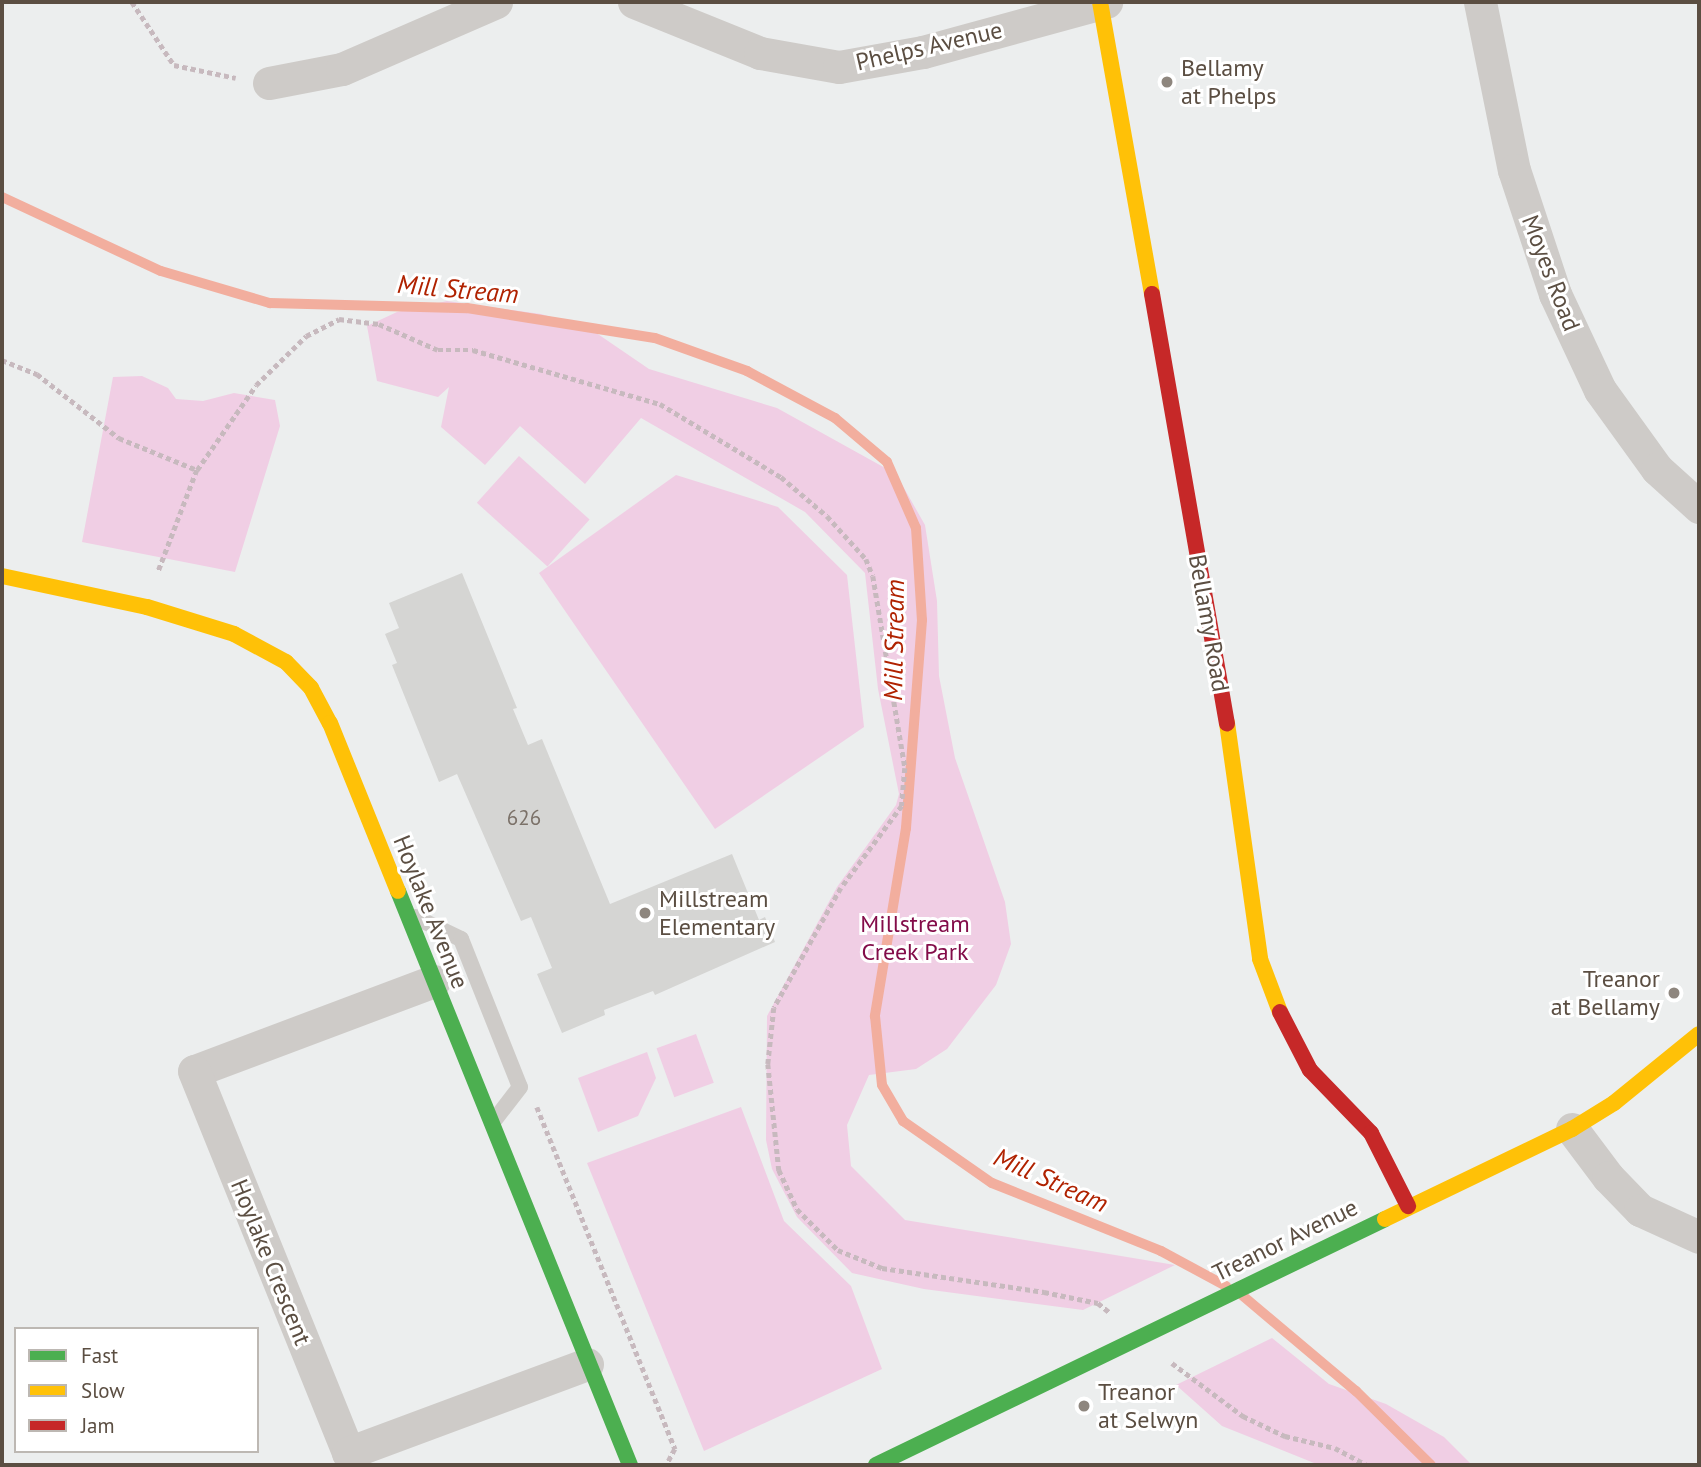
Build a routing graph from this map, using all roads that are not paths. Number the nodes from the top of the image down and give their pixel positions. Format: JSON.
{"nodes":[{"id":1,"x":496,"y":2,"type":"edge"},
{"id":2,"x":634,"y":2,"type":"edge"},
{"id":3,"x":1102,"y":2,"type":"edge"},
{"id":4,"x":1480,"y":2,"type":"edge"},
{"id":5,"x":269,"y":83,"type":"road end"},
{"id":6,"x":1699,"y":507,"type":"edge"},
{"id":7,"x":2,"y":576,"type":"edge"},
{"id":8,"x":407,"y":912,"type":"junction"},
{"id":9,"x":434,"y":981,"type":"junction"},
{"id":10,"x":1699,"y":1034,"type":"edge"},
{"id":11,"x":492,"y":1124,"type":"junction"},
{"id":12,"x":1572,"y":1129,"type":"junction"},
{"id":13,"x":1408,"y":1206,"type":"junction"},
{"id":14,"x":1699,"y":1237,"type":"edge"},
{"id":15,"x":587,"y":1364,"type":"junction"},
{"id":16,"x":886,"y":1463,"type":"edge"},
{"id":17,"x":630,"y":1465,"type":"edge"}],
"edges":[{"from":1,"to":5,"type":"street"},
{"from":2,"to":3,"type":"street","name":"Phelps Avenue"},
{"from":3,"to":13,"type":"street","name":"Bellamy Road"},
{"from":4,"to":6,"type":"street","name":"Moyes Road"},
{"from":7,"to":8,"type":"street","name":"Hoylake Avenue"},
{"from":8,"to":9,"type":"street","name":"Hoylake Avenue"},
{"from":8,"to":11,"type":"lane"},
{"from":9,"to":11,"type":"street","name":"Hoylake Avenue"},
{"from":9,"to":15,"type":"street","name":"Hoylake Crescent"},
{"from":10,"to":12,"type":"street","name":"Treanor Avenue"},
{"from":11,"to":15,"type":"street","name":"Hoylake Avenue"},
{"from":12,"to":13,"type":"street","name":"Treanor Avenue"},
{"from":12,"to":14,"type":"street"},
{"from":13,"to":16,"type":"street","name":"Treanor Avenue"},
{"from":15,"to":17,"type":"street","name":"Hoylake Avenue"}]}
